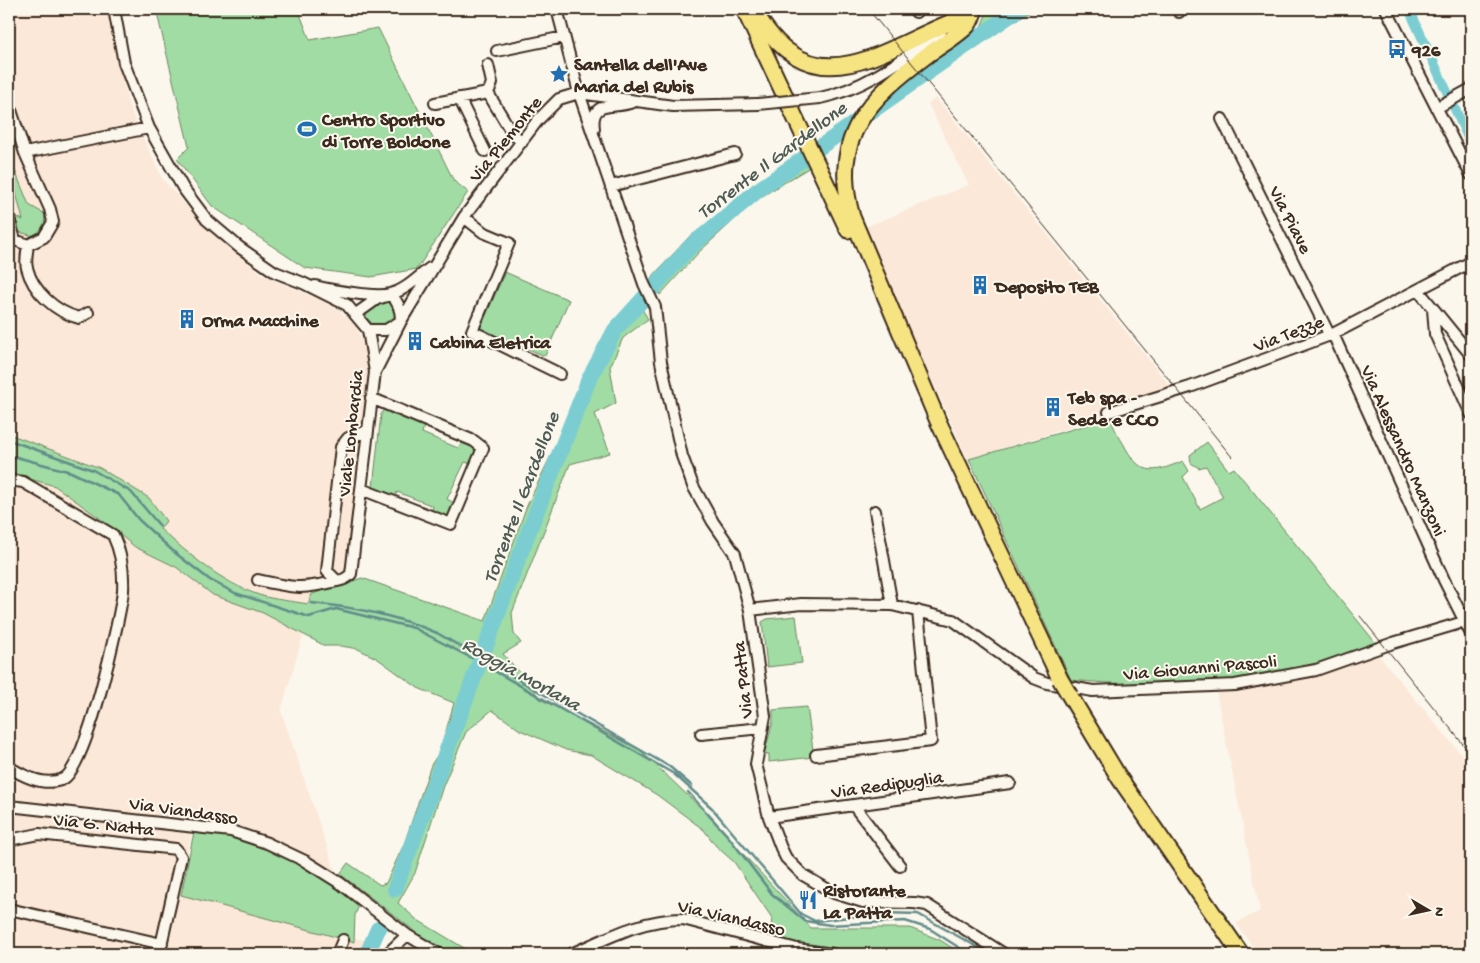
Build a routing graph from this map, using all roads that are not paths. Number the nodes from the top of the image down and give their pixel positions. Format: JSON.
{"nodes":[{"id":1,"x":114,"y":9,"type":"edge"},
{"id":2,"x":557,"y":9,"type":"edge"},
{"id":3,"x":744,"y":9,"type":"edge"},
{"id":4,"x":754,"y":9,"type":"edge"},
{"id":5,"x":974,"y":9,"type":"edge"},
{"id":6,"x":1386,"y":9,"type":"edge"},
{"id":7,"x":962,"y":18,"type":"junction"},
{"id":8,"x":564,"y":37,"type":"junction"},
{"id":9,"x":497,"y":51,"type":"dead end"},
{"id":10,"x":488,"y":65,"type":"dead end"},
{"id":11,"x":1471,"y":89,"type":"edge"},
{"id":12,"x":488,"y":93,"type":"junction"},
{"id":13,"x":579,"y":93,"type":"junction"},
{"id":14,"x":460,"y":98,"type":"junction"},
{"id":15,"x":633,"y":102,"type":"junction"},
{"id":16,"x":435,"y":103,"type":"dead end"},
{"id":17,"x":9,"y":104,"type":"edge"},
{"id":18,"x":1438,"y":107,"type":"junction"},
{"id":19,"x":1222,"y":118,"type":"dead end"},
{"id":20,"x":149,"y":128,"type":"junction"},
{"id":21,"x":522,"y":142,"type":"junction"},
{"id":22,"x":595,"y":142,"type":"junction"},
{"id":23,"x":485,"y":151,"type":"dead end"},
{"id":24,"x":25,"y":153,"type":"junction"},
{"id":25,"x":735,"y":154,"type":"dead end"},
{"id":26,"x":1471,"y":174,"type":"edge"},
{"id":27,"x":611,"y":186,"type":"junction"},
{"id":28,"x":464,"y":217,"type":"junction"},
{"id":29,"x":9,"y":218,"type":"edge"},
{"id":30,"x":28,"y":244,"type":"junction"},
{"id":31,"x":1471,"y":262,"type":"edge"},
{"id":32,"x":434,"y":264,"type":"junction"},
{"id":33,"x":303,"y":282,"type":"junction"},
{"id":34,"x":1418,"y":290,"type":"junction"},
{"id":35,"x":390,"y":295,"type":"junction"},
{"id":36,"x":1433,"y":309,"type":"junction"},
{"id":37,"x":88,"y":313,"type":"dead end"},
{"id":38,"x":356,"y":314,"type":"junction"},
{"id":39,"x":401,"y":321,"type":"junction"},
{"id":40,"x":368,"y":330,"type":"junction"},
{"id":41,"x":1331,"y":335,"type":"junction"},
{"id":42,"x":1471,"y":355,"type":"edge"},
{"id":43,"x":375,"y":372,"type":"junction"},
{"id":44,"x":560,"y":374,"type":"dead end"},
{"id":45,"x":371,"y":398,"type":"junction"},
{"id":46,"x":1109,"y":412,"type":"dead end"},
{"id":47,"x":1471,"y":414,"type":"edge"},
{"id":48,"x":938,"y":421,"type":"junction"},
{"id":49,"x":367,"y":431,"type":"junction"},
{"id":50,"x":9,"y":480,"type":"edge"},
{"id":51,"x":360,"y":489,"type":"junction"},
{"id":52,"x":875,"y":511,"type":"dead end"},
{"id":53,"x":258,"y":580,"type":"dead end"},
{"id":54,"x":337,"y":581,"type":"junction"},
{"id":55,"x":892,"y":605,"type":"junction"},
{"id":56,"x":750,"y":610,"type":"junction"},
{"id":57,"x":918,"y":611,"type":"junction"},
{"id":58,"x":1467,"y":618,"type":"edge"},
{"id":59,"x":1471,"y":634,"type":"edge"},
{"id":60,"x":1067,"y":688,"type":"junction"},
{"id":61,"x":762,"y":728,"type":"junction"},
{"id":62,"x":701,"y":734,"type":"dead end"},
{"id":63,"x":816,"y":755,"type":"dead end"},
{"id":64,"x":9,"y":767,"type":"edge"},
{"id":65,"x":1010,"y":783,"type":"dead end"},
{"id":66,"x":9,"y":806,"type":"edge"},
{"id":67,"x":854,"y":806,"type":"junction"},
{"id":68,"x":769,"y":817,"type":"junction"},
{"id":69,"x":9,"y":840,"type":"edge"},
{"id":70,"x":900,"y":866,"type":"dead end"},
{"id":71,"x":9,"y":909,"type":"edge"},
{"id":72,"x":407,"y":935,"type":"junction"},
{"id":73,"x":343,"y":940,"type":"dead end"},
{"id":74,"x":160,"y":949,"type":"edge"},
{"id":75,"x":337,"y":954,"type":"edge"},
{"id":76,"x":387,"y":954,"type":"edge"},
{"id":77,"x":439,"y":954,"type":"edge"},
{"id":78,"x":571,"y":954,"type":"edge"},
{"id":79,"x":833,"y":954,"type":"edge"},
{"id":80,"x":1004,"y":954,"type":"edge"},
{"id":81,"x":1241,"y":954,"type":"edge"}],
"edges":[{"from":1,"to":20,"type":"street","name":"Viale Lombardia"},
{"from":2,"to":8,"type":"street","name":"Via Patta"},
{"from":3,"to":48,"type":"highway"},
{"from":4,"to":7,"type":"highway"},
{"from":5,"to":7,"type":"street"},
{"from":5,"to":48,"type":"highway"},
{"from":6,"to":18,"type":"street"},
{"from":7,"to":15,"type":"street","bridge":true},
{"from":8,"to":9,"type":"street"},
{"from":8,"to":13,"type":"street","name":"Via Patta"},
{"from":10,"to":12,"type":"street"},
{"from":11,"to":18,"type":"street"},
{"from":12,"to":14,"type":"street"},
{"from":12,"to":21,"type":"street"},
{"from":13,"to":15,"type":"street"},
{"from":13,"to":21,"type":"street","name":"Via Piemonte"},
{"from":13,"to":22,"type":"street","name":"Via Patta"},
{"from":14,"to":16,"type":"street"},
{"from":14,"to":23,"type":"street"},
{"from":15,"to":22,"type":"street"},
{"from":17,"to":24,"type":"street"},
{"from":18,"to":26,"type":"street"},
{"from":19,"to":41,"type":"street","name":"Via Piave"},
{"from":20,"to":24,"type":"street"},
{"from":20,"to":33,"type":"street","name":"Viale Lombardia"},
{"from":21,"to":28,"type":"street","name":"Via Piemonte"},
{"from":22,"to":27,"type":"street","name":"Via Patta"},
{"from":24,"to":30,"type":"street"},
{"from":25,"to":27,"type":"street"},
{"from":27,"to":56,"type":"street","name":"Via Patta"},
{"from":28,"to":32,"type":"street","name":"Via Piemonte"},
{"from":28,"to":44,"type":"street"},
{"from":29,"to":30,"type":"street"},
{"from":30,"to":37,"type":"street"},
{"from":31,"to":34,"type":"street","name":"Via Tezze"},
{"from":32,"to":35,"type":"street","name":"Via Piemonte"},
{"from":32,"to":39,"type":"street","name":"Via Piemonte"},
{"from":33,"to":35,"type":"street"},
{"from":33,"to":38,"type":"street","name":"Viale Lombardia"},
{"from":34,"to":36,"type":"street"},
{"from":34,"to":41,"type":"street","name":"Via Tezze"},
{"from":35,"to":38,"type":"street","name":"Via Piemonte"},
{"from":35,"to":39,"type":"street"},
{"from":36,"to":42,"type":"street"},
{"from":36,"to":47,"type":"street"},
{"from":38,"to":40,"type":"street","name":"Viale Lombardia"},
{"from":39,"to":40,"type":"street"},
{"from":39,"to":43,"type":"street","name":"Via Piemonte"},
{"from":40,"to":43,"type":"street","name":"Viale Lombardia"},
{"from":41,"to":46,"type":"street","name":"Via Tezze"},
{"from":41,"to":58,"type":"street","name":"Via Alessandro Manzoni"},
{"from":43,"to":45,"type":"street","name":"Viale Lombardia"},
{"from":45,"to":49,"type":"street","name":"Viale Lombardia"},
{"from":45,"to":51,"type":"street"},
{"from":48,"to":60,"type":"highway"},
{"from":49,"to":51,"type":"street","name":"Viale Lombardia"},
{"from":49,"to":54,"type":"street"},
{"from":50,"to":64,"type":"street"},
{"from":51,"to":54,"type":"street","name":"Viale Lombardia"},
{"from":52,"to":55,"type":"street"},
{"from":53,"to":54,"type":"street"},
{"from":55,"to":56,"type":"street","name":"Via Giovanni Pascoli"},
{"from":55,"to":57,"type":"street","name":"Via Giovanni Pascoli"},
{"from":56,"to":61,"type":"street","name":"Via Patta"},
{"from":57,"to":60,"type":"street","name":"Via Giovanni Pascoli"},
{"from":57,"to":63,"type":"street"},
{"from":58,"to":59,"type":"street","name":"Via Alessandro Manzoni"},
{"from":58,"to":60,"type":"street","name":"Via Giovanni Pascoli"},
{"from":60,"to":81,"type":"highway"},
{"from":61,"to":62,"type":"street"},
{"from":61,"to":68,"type":"street","name":"Via Patta"},
{"from":65,"to":67,"type":"street","name":"Via Redipuglia"},
{"from":66,"to":72,"type":"street","name":"Via Viandasso"},
{"from":67,"to":68,"type":"street","name":"Via Redipuglia"},
{"from":67,"to":70,"type":"street"},
{"from":68,"to":80,"type":"street","name":"Via Patta"},
{"from":69,"to":74,"type":"street","name":"Via G. Natta"},
{"from":71,"to":74,"type":"street"},
{"from":72,"to":76,"type":"street"},
{"from":72,"to":77,"type":"street","name":"Via Viandasso"},
{"from":73,"to":75,"type":"street"},
{"from":78,"to":79,"type":"street","name":"Via Viandasso"}]}
